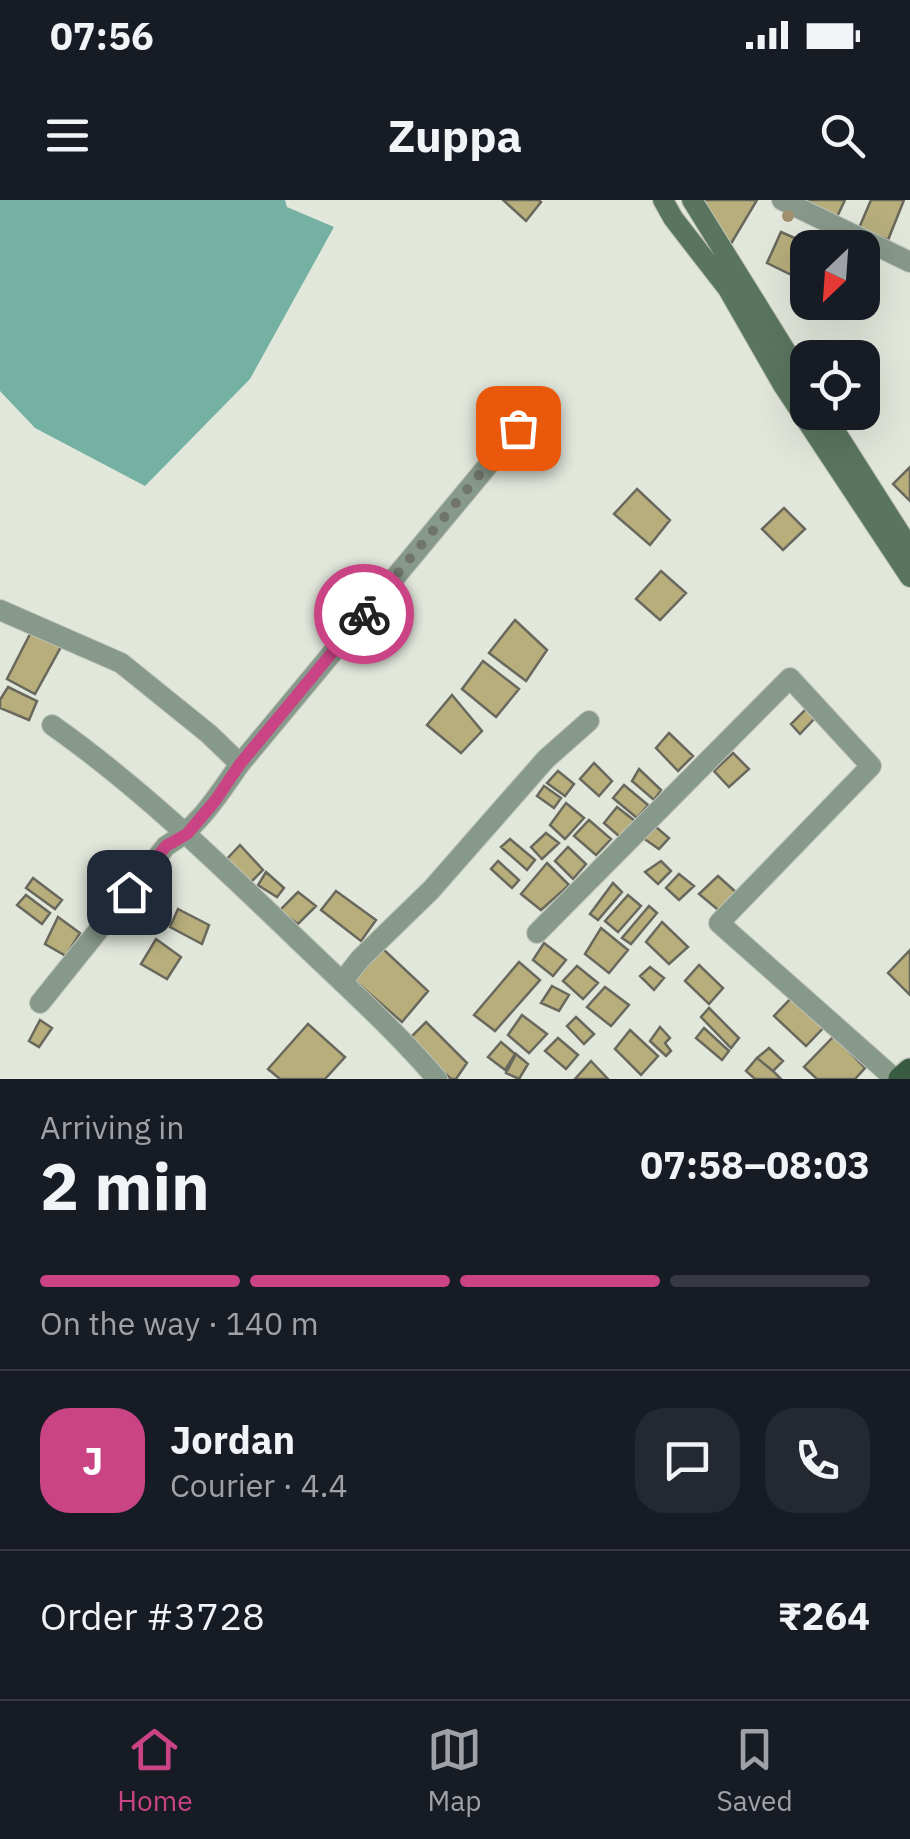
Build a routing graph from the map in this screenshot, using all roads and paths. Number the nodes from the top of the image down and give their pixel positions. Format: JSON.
{"nodes":[{"id":1,"x":663,"y":200,"type":"edge"},
{"id":2,"x":692,"y":200,"type":"edge"},
{"id":3,"x":782,"y":200,"type":"edge"},
{"id":4,"x":910,"y":262,"type":"edge"},
{"id":5,"x":790,"y":358,"type":"edge"},
{"id":6,"x":544,"y":398,"type":"dead end"},
{"id":7,"x":834,"y":430,"type":"edge"},
{"id":8,"x":906,"y":547,"type":"edge"},
{"id":9,"x":910,"y":577,"type":"edge"},
{"id":10,"x":0,"y":610,"type":"edge"},
{"id":11,"x":590,"y":721,"type":"dead end"},
{"id":12,"x":52,"y":725,"type":"dead end"},
{"id":13,"x":240,"y":764,"type":"junction"},
{"id":14,"x":187,"y":834,"type":"junction"},
{"id":15,"x":537,"y":933,"type":"dead end"},
{"id":16,"x":342,"y":982,"type":"junction"},
{"id":17,"x":40,"y":1003,"type":"dead end"},
{"id":18,"x":910,"y":1071,"type":"edge"},
{"id":19,"x":438,"y":1079,"type":"edge"},
{"id":20,"x":898,"y":1079,"type":"edge"}],
"edges":[{"from":1,"to":8,"type":"main road"},
{"from":2,"to":5,"type":"main road"},
{"from":3,"to":4,"type":"street"},
{"from":6,"to":13,"type":"street"},
{"from":7,"to":8,"type":"main road"},
{"from":8,"to":9,"type":"main road"},
{"from":10,"to":13,"type":"street"},
{"from":11,"to":16,"type":"street"},
{"from":12,"to":14,"type":"street"},
{"from":13,"to":14,"type":"street"},
{"from":14,"to":16,"type":"street"},
{"from":14,"to":17,"type":"street"},
{"from":15,"to":20,"type":"street"},
{"from":16,"to":19,"type":"street"},
{"from":18,"to":20,"type":"main road"}]}
